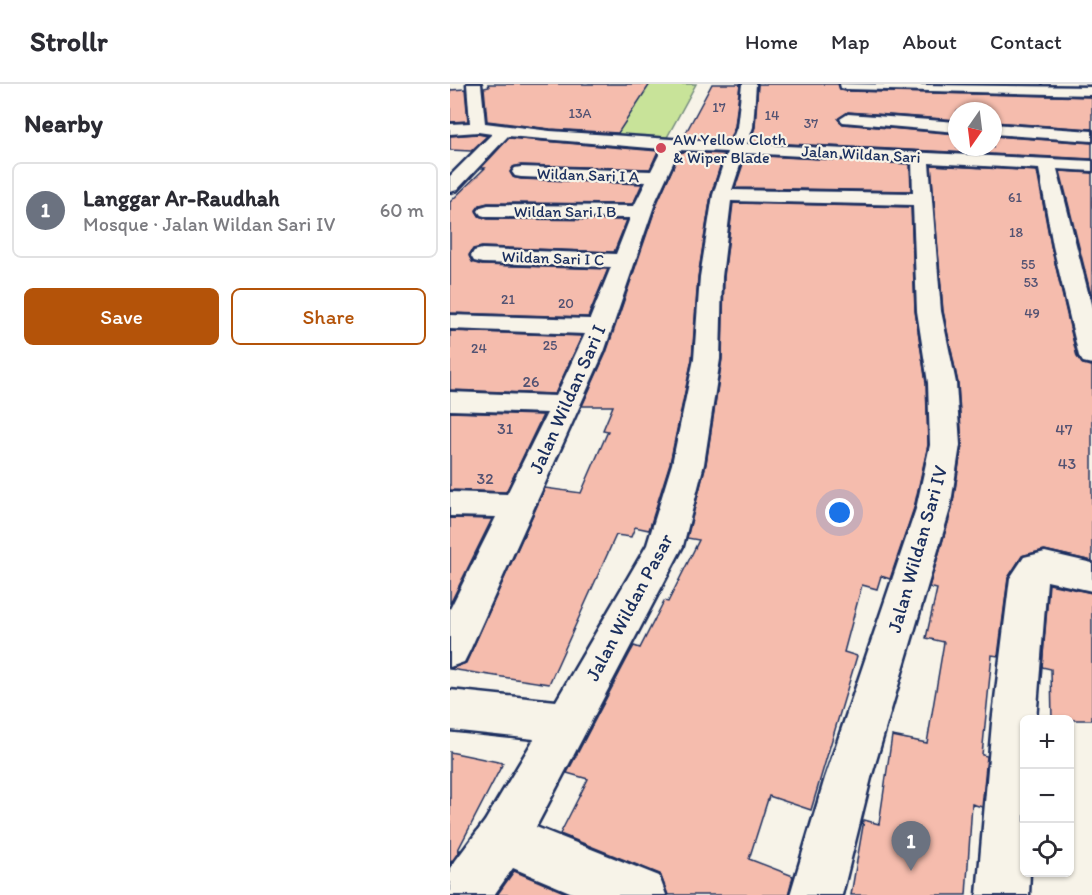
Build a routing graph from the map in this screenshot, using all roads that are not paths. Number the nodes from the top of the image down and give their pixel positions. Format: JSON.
{"nodes":[{"id":1,"x":474,"y":84,"type":"edge"},
{"id":2,"x":749,"y":84,"type":"edge"},
{"id":3,"x":846,"y":85,"type":"edge"},
{"id":4,"x":1092,"y":91,"type":"edge"},
{"id":5,"x":848,"y":119,"type":"junction"},
{"id":6,"x":948,"y":126,"type":"edge"},
{"id":7,"x":478,"y":127,"type":"junction"},
{"id":8,"x":450,"y":129,"type":"edge"},
{"id":9,"x":505,"y":130,"type":"junction"},
{"id":10,"x":1002,"y":130,"type":"edge"},
{"id":11,"x":1092,"y":136,"type":"edge"},
{"id":12,"x":673,"y":144,"type":"junction"},
{"id":13,"x":736,"y":147,"type":"junction"},
{"id":14,"x":844,"y":153,"type":"junction"},
{"id":15,"x":920,"y":158,"type":"junction"},
{"id":16,"x":1047,"y":165,"type":"junction"},
{"id":17,"x":1092,"y":166,"type":"edge"},
{"id":18,"x":521,"y":172,"type":"dead end"},
{"id":19,"x":656,"y":177,"type":"junction"},
{"id":20,"x":450,"y":186,"type":"edge"},
{"id":21,"x":722,"y":195,"type":"junction"},
{"id":22,"x":923,"y":199,"type":"junction"},
{"id":23,"x":488,"y":210,"type":"dead end"},
{"id":24,"x":642,"y":212,"type":"junction"},
{"id":25,"x":482,"y":256,"type":"dead end"},
{"id":26,"x":624,"y":261,"type":"junction"},
{"id":27,"x":450,"y":322,"type":"edge"},
{"id":28,"x":600,"y":327,"type":"junction"},
{"id":29,"x":1092,"y":356,"type":"edge"},
{"id":30,"x":450,"y":401,"type":"edge"},
{"id":31,"x":566,"y":405,"type":"junction"},
{"id":32,"x":450,"y":504,"type":"edge"},
{"id":33,"x":519,"y":506,"type":"junction"},
{"id":34,"x":1092,"y":577,"type":"edge"},
{"id":35,"x":450,"y":650,"type":"edge"},
{"id":36,"x":450,"y":710,"type":"edge"},
{"id":37,"x":567,"y":722,"type":"junction"},
{"id":38,"x":503,"y":839,"type":"junction"},
{"id":39,"x":462,"y":895,"type":"edge"},
{"id":40,"x":640,"y":895,"type":"edge"},
{"id":41,"x":816,"y":895,"type":"edge"},
{"id":42,"x":1003,"y":895,"type":"edge"}],
"edges":[{"from":1,"to":7,"type":"street"},
{"from":2,"to":13,"type":"street","name":"Jalan Wildan Pasar"},
{"from":3,"to":4,"type":"street"},
{"from":3,"to":5,"type":"street"},
{"from":5,"to":6,"type":"street"},
{"from":5,"to":14,"type":"street"},
{"from":7,"to":8,"type":"street","name":"Jalan Wildan Sari"},
{"from":7,"to":9,"type":"street","name":"Jalan Wildan Sari"},
{"from":9,"to":12,"type":"street","name":"Jalan Wildan Sari"},
{"from":9,"to":20,"type":"street"},
{"from":10,"to":11,"type":"street"},
{"from":12,"to":13,"type":"street","name":"Jalan Wildan Sari"},
{"from":12,"to":19,"type":"street","name":"Jalan Wildan Sari I"},
{"from":13,"to":14,"type":"street","name":"Jalan Wildan Sari"},
{"from":13,"to":21,"type":"street","name":"Jalan Wildan Pasar"},
{"from":14,"to":15,"type":"street","name":"Jalan Wildan Sari"},
{"from":15,"to":16,"type":"street","name":"Jalan Wildan Sari"},
{"from":15,"to":22,"type":"street","name":"Jalan Wildan Sari IV"},
{"from":16,"to":17,"type":"street","name":"Jalan Wildan Sari"},
{"from":16,"to":29,"type":"street"},
{"from":18,"to":19,"type":"street","name":"Wildan Sari I A"},
{"from":19,"to":24,"type":"street","name":"Jalan Wildan Sari I"},
{"from":21,"to":22,"type":"street"},
{"from":21,"to":37,"type":"street","name":"Jalan Wildan Pasar"},
{"from":22,"to":41,"type":"street","name":"Jalan Wildan Sari IV"},
{"from":23,"to":24,"type":"street","name":"Wildan Sari I B"},
{"from":24,"to":26,"type":"street","name":"Jalan Wildan Sari I"},
{"from":25,"to":26,"type":"street","name":"Wildan Sari I C"},
{"from":26,"to":28,"type":"street","name":"Jalan Wildan Sari I"},
{"from":27,"to":28,"type":"street"},
{"from":28,"to":31,"type":"street","name":"Jalan Wildan Sari I"},
{"from":30,"to":31,"type":"street"},
{"from":31,"to":33,"type":"street","name":"Jalan Wildan Sari I"},
{"from":32,"to":33,"type":"street"},
{"from":33,"to":35,"type":"street","name":"Jalan Wildan Sari I"},
{"from":34,"to":42,"type":"street"},
{"from":36,"to":37,"type":"street"},
{"from":37,"to":38,"type":"street","name":"Jalan Wildan Pasar"},
{"from":38,"to":39,"type":"street","name":"Jalan Wildan Pasar"},
{"from":38,"to":40,"type":"street"}]}
